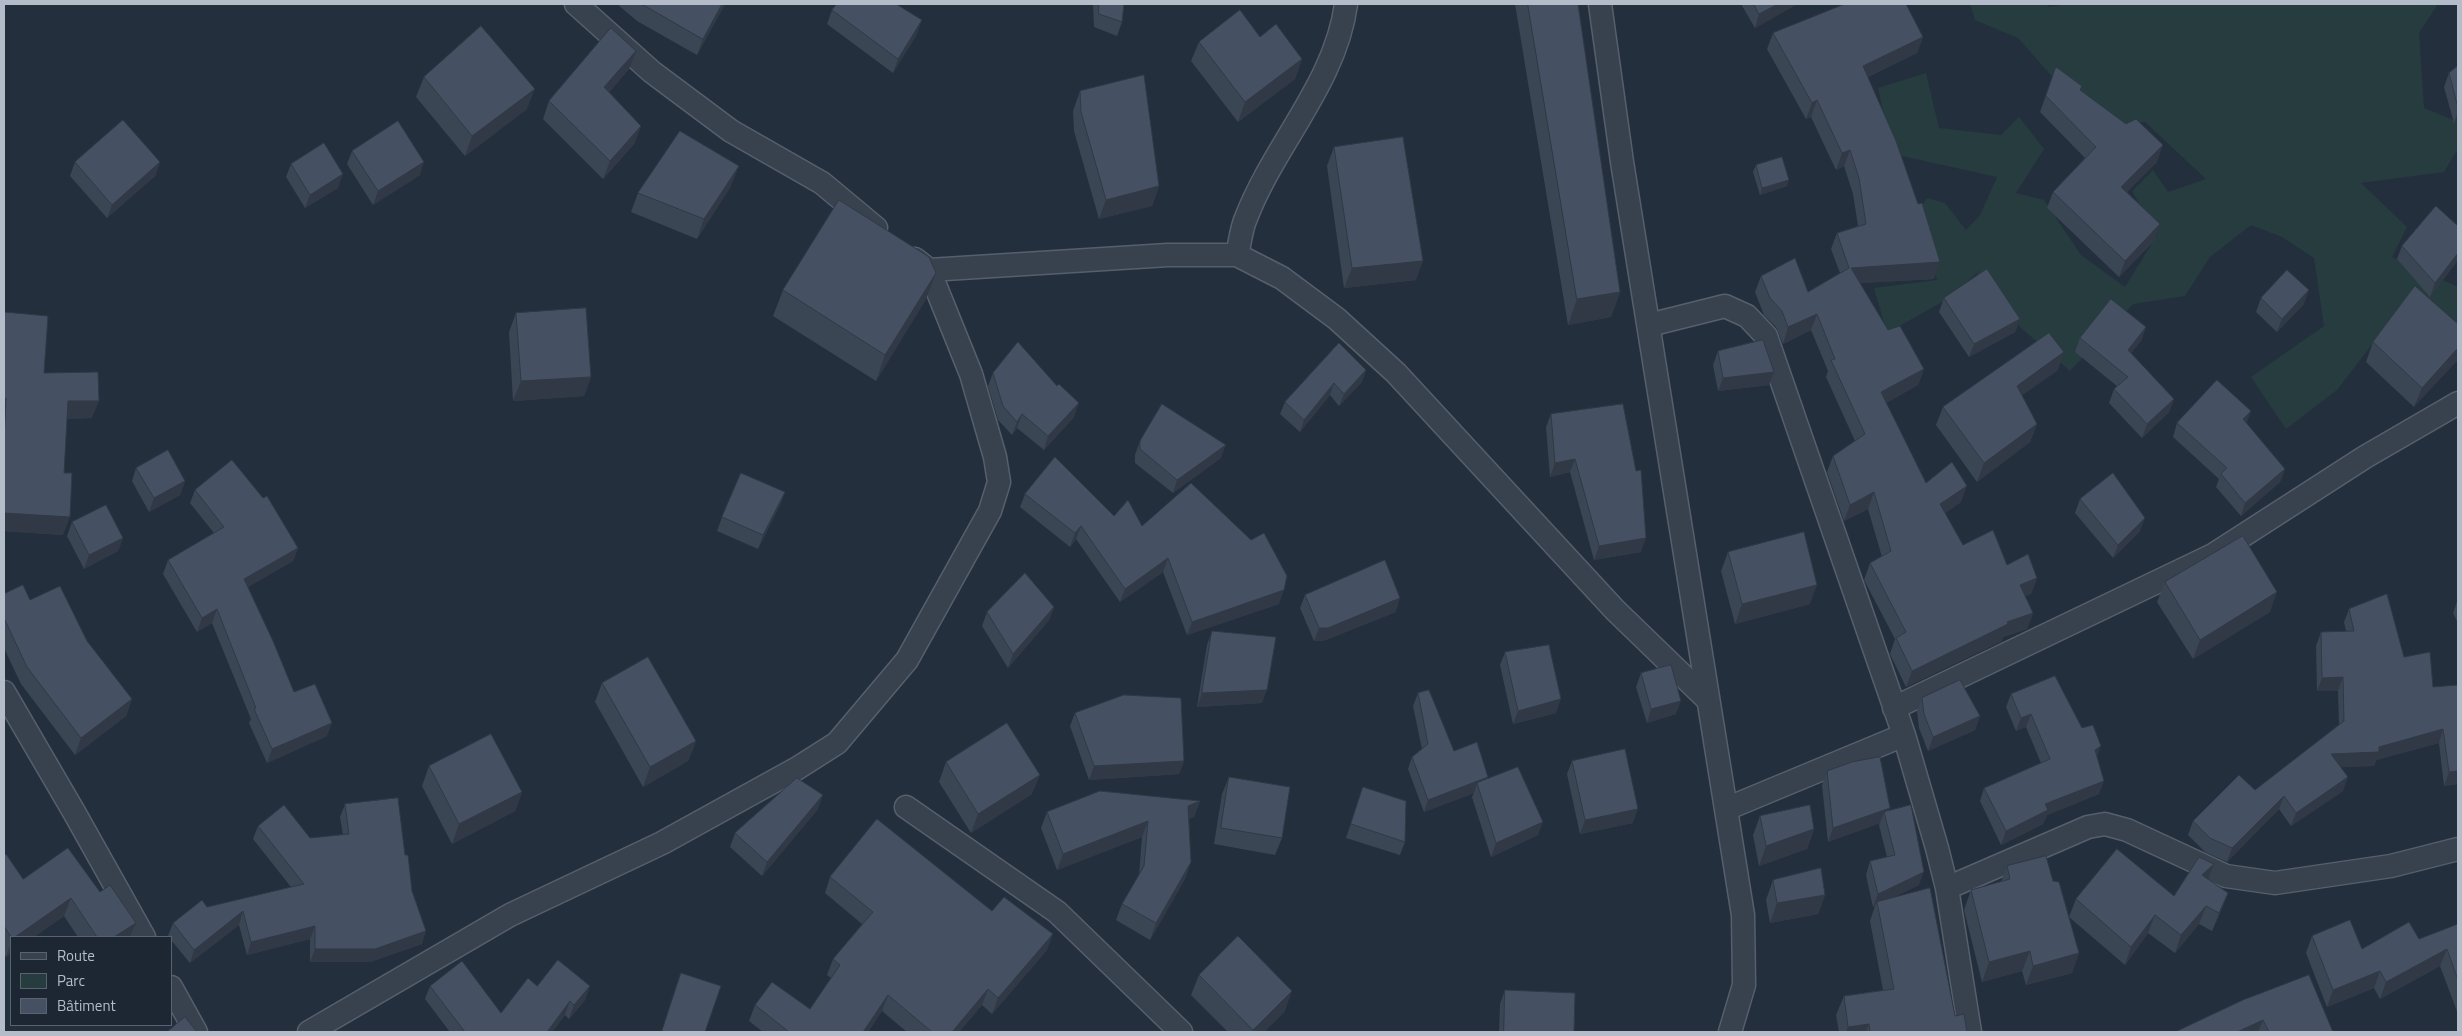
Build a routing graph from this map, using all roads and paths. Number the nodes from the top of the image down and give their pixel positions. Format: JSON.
{"nodes":[{"id":1,"x":576,"y":4,"type":"edge"},
{"id":2,"x":1346,"y":4,"type":"edge"},
{"id":3,"x":1600,"y":4,"type":"edge"},
{"id":4,"x":1237,"y":255,"type":"junction"},
{"id":5,"x":929,"y":270,"type":"junction"},
{"id":6,"x":1649,"y":325,"type":"junction"},
{"id":7,"x":2458,"y":403,"type":"edge"},
{"id":8,"x":4,"y":692,"type":"edge"},
{"id":9,"x":1708,"y":700,"type":"junction"},
{"id":10,"x":1894,"y":708,"type":"junction"},
{"id":11,"x":1904,"y":735,"type":"junction"},
{"id":12,"x":906,"y":807,"type":"dead end"},
{"id":13,"x":1726,"y":809,"type":"junction"},
{"id":14,"x":2458,"y":849,"type":"edge"},
{"id":15,"x":1947,"y":888,"type":"junction"},
{"id":16,"x":143,"y":936,"type":"edge"},
{"id":17,"x":172,"y":990,"type":"edge"},
{"id":18,"x":196,"y":1032,"type":"edge"},
{"id":19,"x":309,"y":1032,"type":"edge"},
{"id":20,"x":1181,"y":1032,"type":"edge"},
{"id":21,"x":1730,"y":1032,"type":"edge"},
{"id":22,"x":1970,"y":1032,"type":"edge"}],
"edges":[{"from":1,"to":5,"type":"street"},
{"from":2,"to":4,"type":"street"},
{"from":3,"to":6,"type":"street"},
{"from":4,"to":5,"type":"street"},
{"from":4,"to":9,"type":"street"},
{"from":5,"to":19,"type":"street"},
{"from":6,"to":9,"type":"street"},
{"from":6,"to":10,"type":"street"},
{"from":7,"to":10,"type":"street"},
{"from":8,"to":16,"type":"street"},
{"from":9,"to":13,"type":"street"},
{"from":10,"to":11,"type":"street"},
{"from":11,"to":13,"type":"street"},
{"from":11,"to":15,"type":"street"},
{"from":12,"to":20,"type":"street"},
{"from":13,"to":21,"type":"street"},
{"from":14,"to":15,"type":"street"},
{"from":15,"to":22,"type":"street"},
{"from":17,"to":18,"type":"street"}]}
